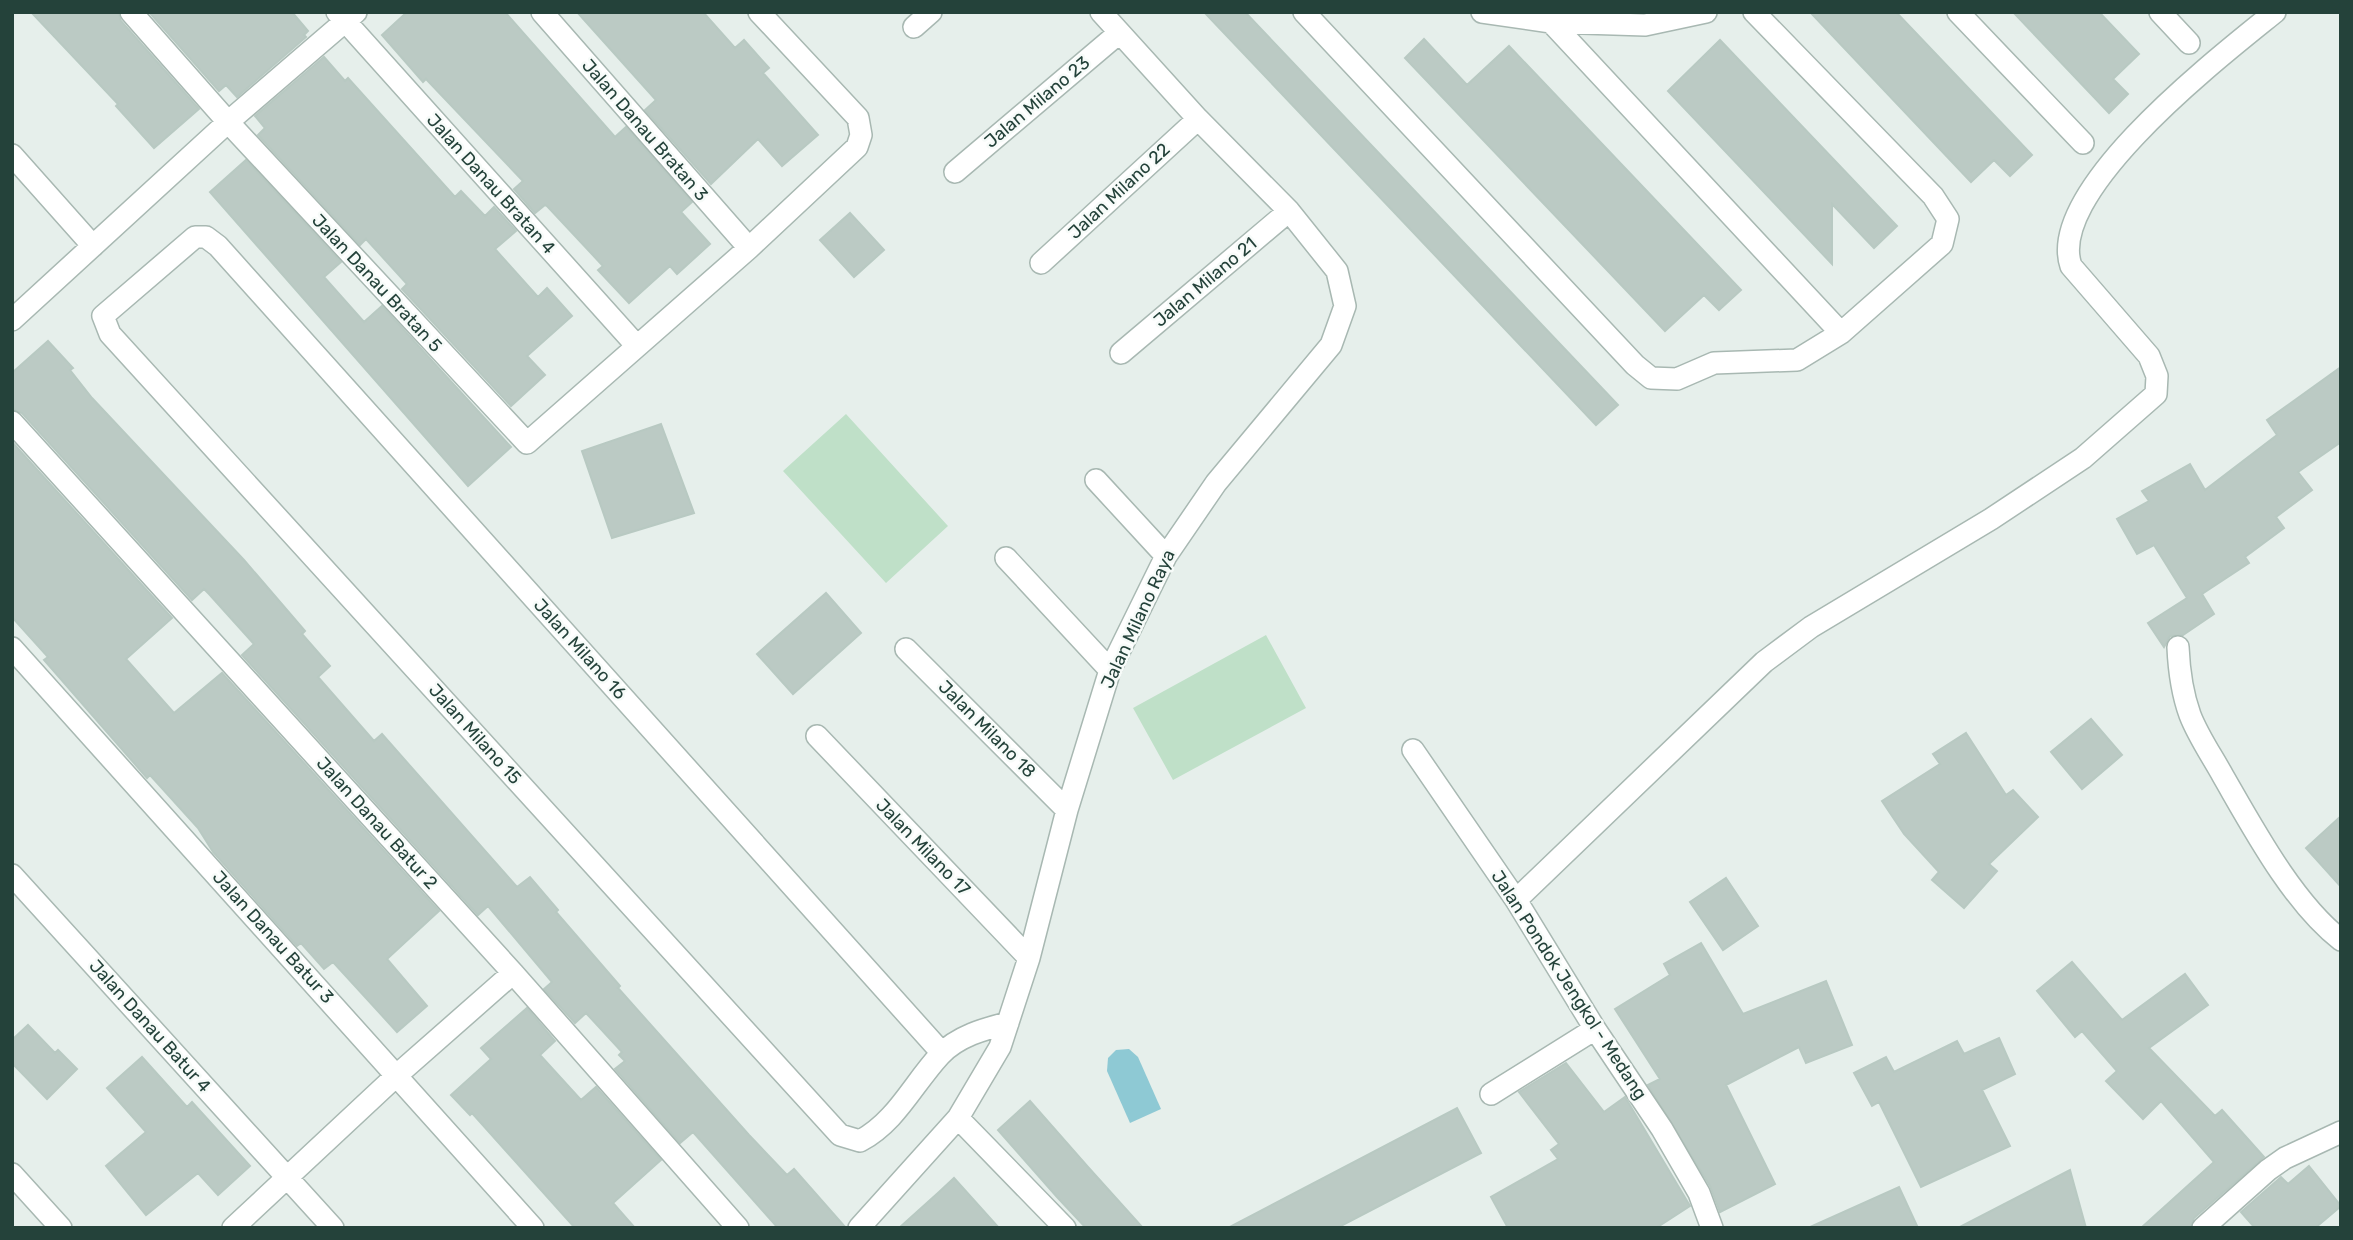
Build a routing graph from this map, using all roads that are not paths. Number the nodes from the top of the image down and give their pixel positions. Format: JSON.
{"nodes":[{"id":1,"x":131,"y":12,"type":"edge"},
{"id":2,"x":542,"y":12,"type":"edge"},
{"id":3,"x":760,"y":12,"type":"edge"},
{"id":4,"x":930,"y":12,"type":"edge"},
{"id":5,"x":1101,"y":12,"type":"edge"},
{"id":6,"x":1304,"y":12,"type":"edge"},
{"id":7,"x":1482,"y":12,"type":"edge"},
{"id":8,"x":1706,"y":12,"type":"edge"},
{"id":9,"x":1754,"y":12,"type":"edge"},
{"id":10,"x":1958,"y":12,"type":"edge"},
{"id":11,"x":2160,"y":12,"type":"edge"},
{"id":12,"x":2275,"y":12,"type":"edge"},
{"id":13,"x":346,"y":15,"type":"edge"},
{"id":14,"x":1551,"y":23,"type":"junction"},
{"id":15,"x":914,"y":27,"type":"dead end"},
{"id":16,"x":1119,"y":33,"type":"junction"},
{"id":17,"x":2189,"y":43,"type":"dead end"},
{"id":18,"x":1198,"y":119,"type":"junction"},
{"id":19,"x":228,"y":122,"type":"junction"},
{"id":20,"x":2083,"y":143,"type":"dead end"},
{"id":21,"x":12,"y":156,"type":"edge"},
{"id":22,"x":955,"y":172,"type":"dead end"},
{"id":23,"x":1289,"y":211,"type":"junction"},
{"id":24,"x":93,"y":246,"type":"junction"},
{"id":25,"x":749,"y":248,"type":"junction"},
{"id":26,"x":1041,"y":264,"type":"dead end"},
{"id":27,"x":12,"y":320,"type":"edge"},
{"id":28,"x":1841,"y":333,"type":"junction"},
{"id":29,"x":110,"y":334,"type":"joint"},
{"id":30,"x":636,"y":345,"type":"junction"},
{"id":31,"x":1121,"y":353,"type":"dead end"},
{"id":32,"x":12,"y":422,"type":"edge"},
{"id":33,"x":1096,"y":480,"type":"dead end"},
{"id":34,"x":1166,"y":556,"type":"junction"},
{"id":35,"x":1006,"y":558,"type":"dead end"},
{"id":36,"x":2178,"y":647,"type":"dead end"},
{"id":37,"x":12,"y":648,"type":"edge"},
{"id":38,"x":906,"y":649,"type":"dead end"},
{"id":39,"x":1110,"y":670,"type":"junction"},
{"id":40,"x":817,"y":736,"type":"dead end"},
{"id":41,"x":1413,"y":750,"type":"dead end"},
{"id":42,"x":1067,"y":810,"type":"junction"},
{"id":43,"x":12,"y":875,"type":"edge"},
{"id":44,"x":1516,"y":900,"type":"junction"},
{"id":45,"x":2341,"y":940,"type":"edge"},
{"id":46,"x":1029,"y":958,"type":"junction"},
{"id":47,"x":513,"y":973,"type":"junction"},
{"id":48,"x":1008,"y":1023,"type":"junction"},
{"id":49,"x":1595,"y":1029,"type":"junction"},
{"id":50,"x":942,"y":1053,"type":"junction"},
{"id":51,"x":397,"y":1075,"type":"junction"},
{"id":52,"x":1491,"y":1094,"type":"dead end"},
{"id":53,"x":958,"y":1118,"type":"junction"},
{"id":54,"x":2341,"y":1132,"type":"edge"},
{"id":55,"x":12,"y":1174,"type":"edge"},
{"id":56,"x":289,"y":1177,"type":"junction"},
{"id":57,"x":61,"y":1228,"type":"edge"},
{"id":58,"x":233,"y":1228,"type":"edge"},
{"id":59,"x":333,"y":1228,"type":"edge"},
{"id":60,"x":533,"y":1228,"type":"edge"},
{"id":61,"x":738,"y":1228,"type":"edge"},
{"id":62,"x":859,"y":1228,"type":"edge"},
{"id":63,"x":1065,"y":1228,"type":"edge"},
{"id":64,"x":1712,"y":1228,"type":"edge"},
{"id":65,"x":2203,"y":1228,"type":"edge"}],
"edges":[{"from":1,"to":19,"type":"street","name":"Jalan Danau Bratan 5"},
{"from":2,"to":25,"type":"street","name":"Jalan Danau Bratan 3"},
{"from":3,"to":25,"type":"street"},
{"from":4,"to":15,"type":"street"},
{"from":5,"to":16,"type":"street","name":"Jalan Milano Raya"},
{"from":6,"to":28,"type":"street"},
{"from":7,"to":14,"type":"street"},
{"from":8,"to":14,"type":"street"},
{"from":9,"to":28,"type":"street"},
{"from":10,"to":20,"type":"street"},
{"from":11,"to":17,"type":"street"},
{"from":12,"to":44,"type":"street"},
{"from":13,"to":19,"type":"street"},
{"from":13,"to":30,"type":"street","name":"Jalan Danau Bratan 4"},
{"from":14,"to":28,"type":"street"},
{"from":16,"to":18,"type":"street","name":"Jalan Milano Raya"},
{"from":16,"to":22,"type":"street","name":"Jalan Milano 23"},
{"from":18,"to":23,"type":"street","name":"Jalan Milano Raya"},
{"from":18,"to":26,"type":"street","name":"Jalan Milano 22"},
{"from":19,"to":24,"type":"street"},
{"from":19,"to":30,"type":"street","name":"Jalan Danau Bratan 5"},
{"from":21,"to":24,"type":"street"},
{"from":23,"to":31,"type":"street","name":"Jalan Milano 21"},
{"from":23,"to":34,"type":"street","name":"Jalan Milano Raya"},
{"from":24,"to":27,"type":"street"},
{"from":25,"to":30,"type":"street"},
{"from":29,"to":50,"type":"street","name":"Jalan Milano 15"},
{"from":29,"to":50,"type":"street","name":"Jalan Milano 16"},
{"from":32,"to":47,"type":"street","name":"Jalan Danau Batur 2"},
{"from":33,"to":34,"type":"street"},
{"from":34,"to":39,"type":"street","name":"Jalan Milano Raya"},
{"from":35,"to":39,"type":"street"},
{"from":36,"to":45,"type":"street"},
{"from":37,"to":51,"type":"street","name":"Jalan Danau Batur 3"},
{"from":38,"to":42,"type":"street","name":"Jalan Milano 18"},
{"from":39,"to":42,"type":"street","name":"Jalan Milano Raya"},
{"from":40,"to":46,"type":"street","name":"Jalan Milano 17"},
{"from":41,"to":44,"type":"street","name":"Jalan Pondok Jengkol - Medang"},
{"from":42,"to":46,"type":"street","name":"Jalan Milano Raya"},
{"from":43,"to":56,"type":"street","name":"Jalan Danau Batur 4"},
{"from":44,"to":49,"type":"street","name":"Jalan Pondok Jengkol - Medang"},
{"from":46,"to":48,"type":"street","name":"Jalan Milano Raya"},
{"from":47,"to":51,"type":"street"},
{"from":47,"to":61,"type":"street","name":"Jalan Danau Batur 2"},
{"from":48,"to":50,"type":"street"},
{"from":48,"to":53,"type":"street","name":"Jalan Milano Raya"},
{"from":49,"to":52,"type":"street"},
{"from":49,"to":64,"type":"street","name":"Jalan Pondok Jengkol - Medang"},
{"from":51,"to":56,"type":"street"},
{"from":51,"to":60,"type":"street","name":"Jalan Danau Batur 3"},
{"from":53,"to":62,"type":"street","name":"Jalan Milano Raya"},
{"from":53,"to":63,"type":"street"},
{"from":54,"to":65,"type":"street"},
{"from":55,"to":57,"type":"street"},
{"from":56,"to":58,"type":"street"},
{"from":56,"to":59,"type":"street","name":"Jalan Danau Batur 4"}]}
